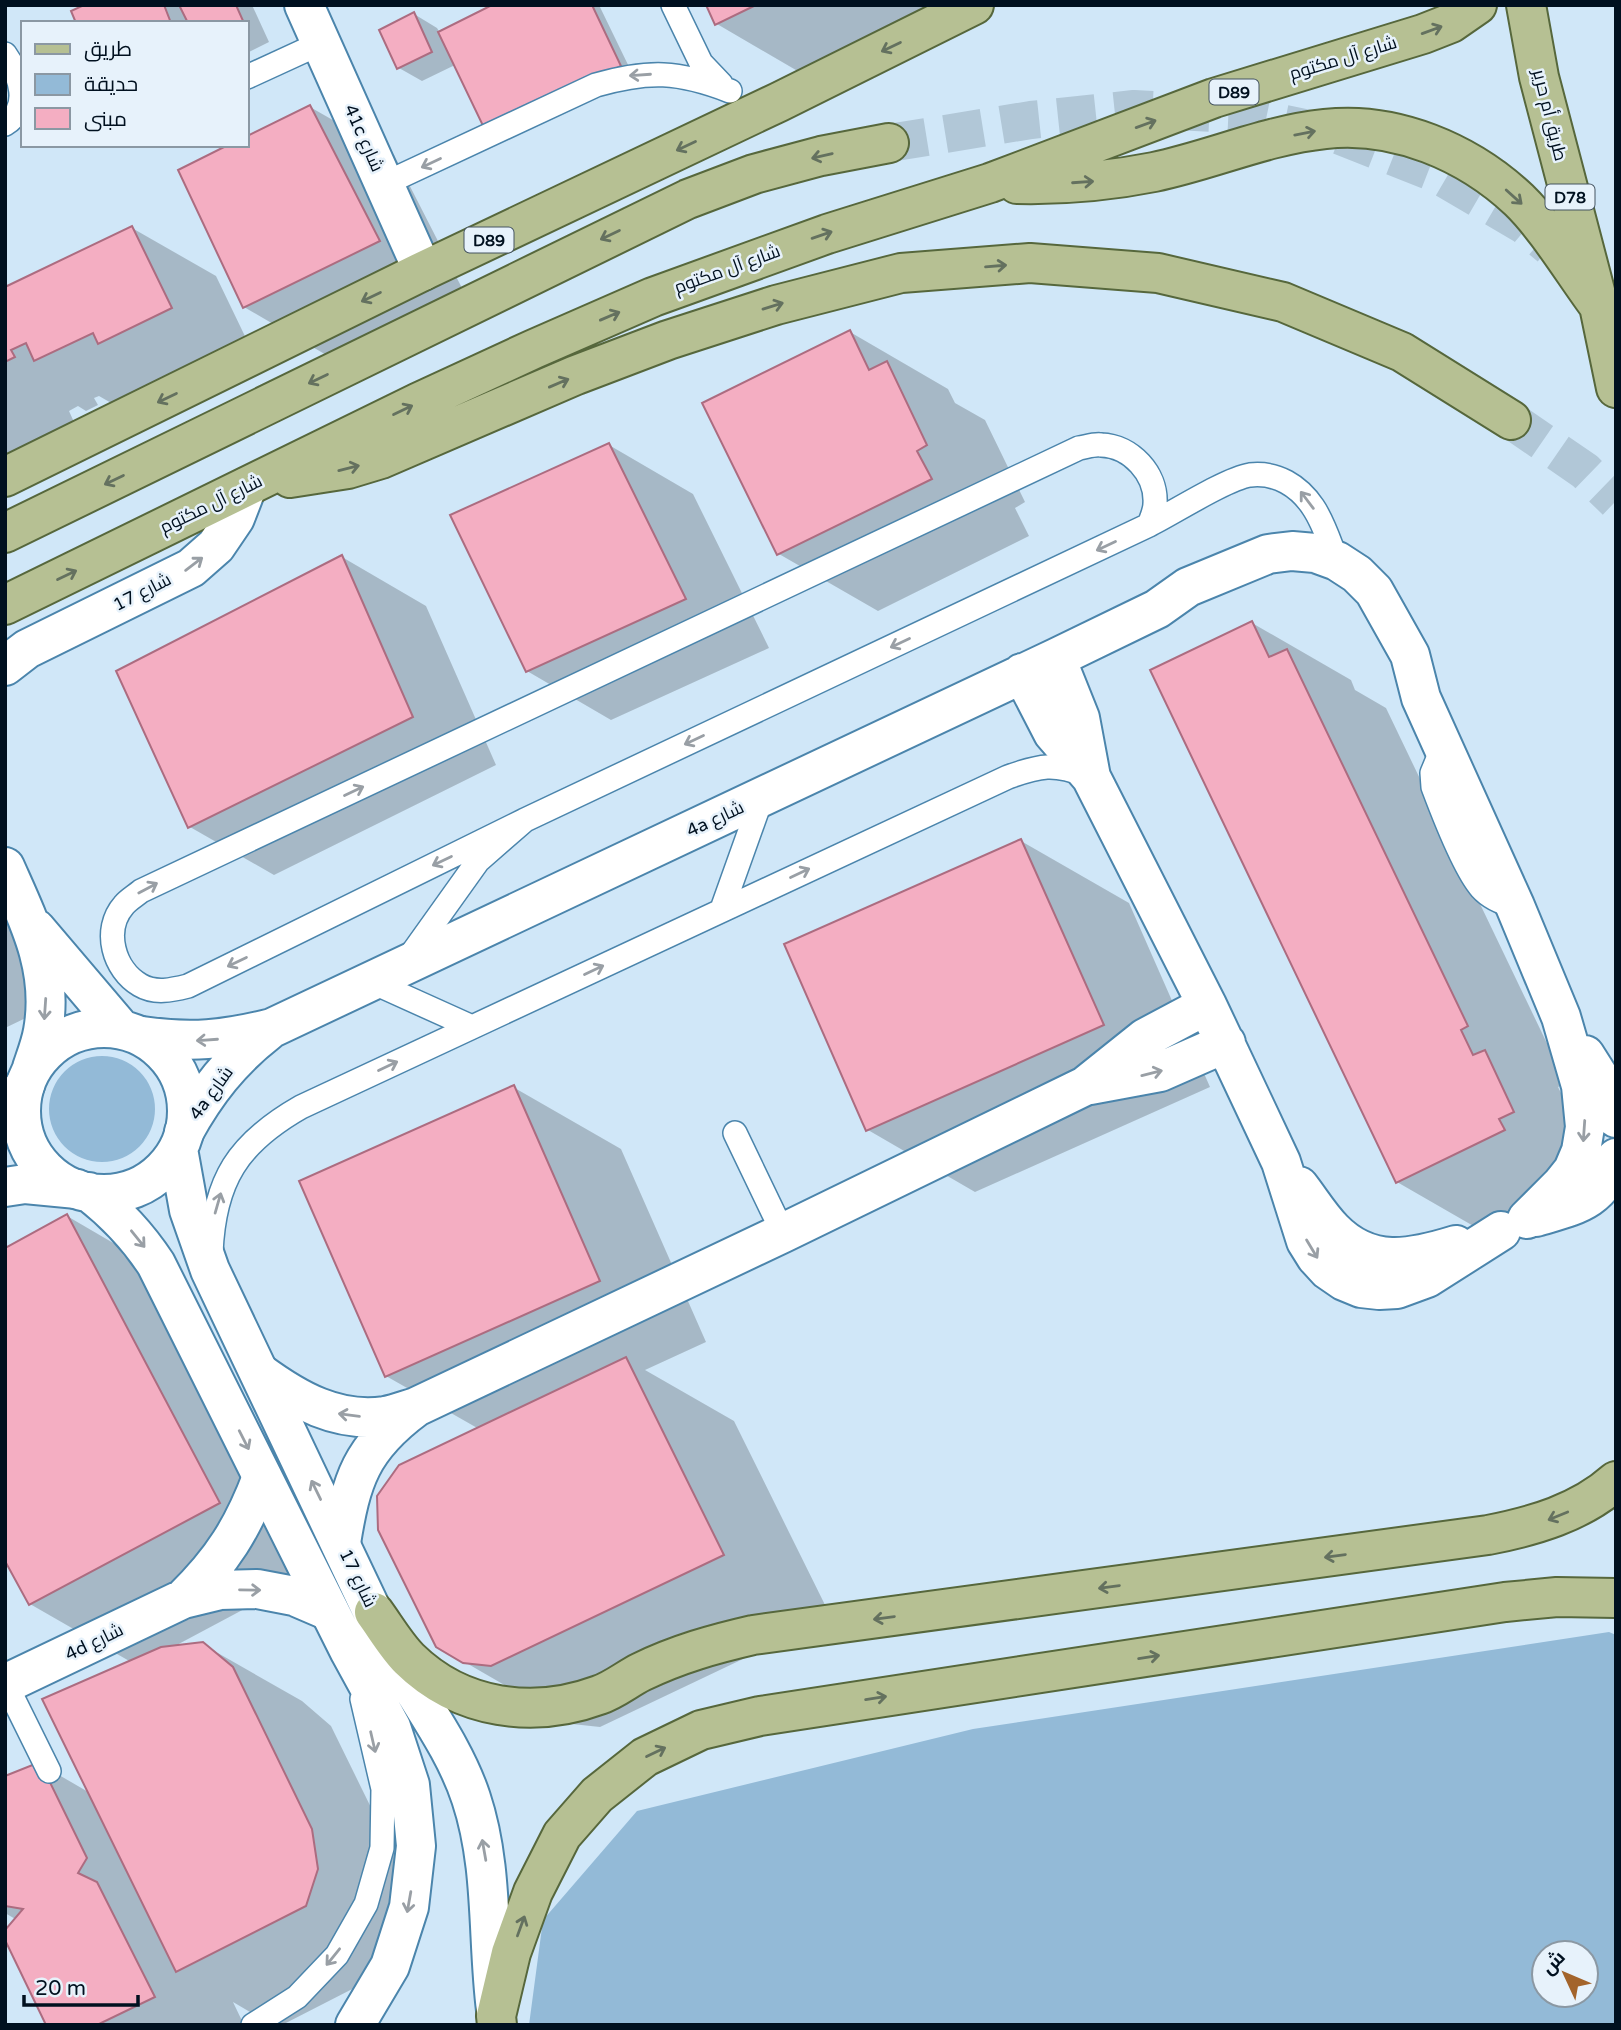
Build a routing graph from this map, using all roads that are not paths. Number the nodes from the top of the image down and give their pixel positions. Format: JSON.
{"nodes":[{"id":1,"x":304,"y":5,"type":"edge"},
{"id":2,"x":673,"y":5,"type":"edge"},
{"id":3,"x":974,"y":5,"type":"edge"},
{"id":4,"x":1477,"y":5,"type":"edge"},
{"id":5,"x":1526,"y":5,"type":"edge"},
{"id":6,"x":952,"y":14,"type":"edge"},
{"id":7,"x":321,"y":43,"type":"junction"},
{"id":8,"x":5,"y":54,"type":"edge"},
{"id":9,"x":248,"y":77,"type":"edge"},
{"id":10,"x":21,"y":86,"type":"edge"},
{"id":11,"x":730,"y":91,"type":"junction"},
{"id":12,"x":21,"y":102,"type":"edge"},
{"id":13,"x":779,"y":102,"type":"junction"},
{"id":14,"x":5,"y":124,"type":"edge"},
{"id":15,"x":889,"y":143,"type":"tunnel mouth"},
{"id":16,"x":990,"y":183,"type":"junction"},
{"id":17,"x":384,"y":184,"type":"junction"},
{"id":18,"x":423,"y":271,"type":"junction"},
{"id":19,"x":1599,"y":306,"type":"junction"},
{"id":20,"x":1616,"y":388,"type":"edge"},
{"id":21,"x":1511,"y":419,"type":"tunnel mouth"},
{"id":22,"x":5,"y":477,"type":"edge"},
{"id":23,"x":252,"y":484,"type":"junction"},
{"id":24,"x":1149,"y":526,"type":"junction"},
{"id":25,"x":5,"y":533,"type":"edge"},
{"id":26,"x":1338,"y":561,"type":"junction"},
{"id":27,"x":5,"y":605,"type":"edge"},
{"id":28,"x":1157,"y":609,"type":"junction"},
{"id":29,"x":1039,"y":665,"type":"junction"},
{"id":30,"x":5,"y":666,"type":"edge"},
{"id":31,"x":1421,"y":698,"type":"junction"},
{"id":32,"x":1091,"y":777,"type":"junction"},
{"id":33,"x":762,"y":797,"type":"junction"},
{"id":34,"x":525,"y":820,"type":"junction"},
{"id":35,"x":5,"y":867,"type":"edge"},
{"id":36,"x":722,"y":909,"type":"junction"},
{"id":37,"x":28,"y":919,"type":"junction"},
{"id":38,"x":387,"y":974,"type":"junction"},
{"id":39,"x":1207,"y":1005,"type":"junction"},
{"id":40,"x":1561,"y":1017,"type":"junction"},
{"id":41,"x":472,"y":1027,"type":"junction"},
{"id":42,"x":272,"y":1028,"type":"junction"},
{"id":43,"x":131,"y":1033,"type":"junction"},
{"id":44,"x":1226,"y":1043,"type":"junction"},
{"id":45,"x":1085,"y":1086,"type":"junction"},
{"id":46,"x":21,"y":1089,"type":"edge"},
{"id":47,"x":1616,"y":1118,"type":"edge"},
{"id":48,"x":735,"y":1133,"type":"dead end"},
{"id":49,"x":181,"y":1140,"type":"junction"},
{"id":50,"x":1616,"y":1158,"type":"edge"},
{"id":51,"x":5,"y":1187,"type":"edge"},
{"id":52,"x":83,"y":1191,"type":"junction"},
{"id":53,"x":1514,"y":1225,"type":"junction"},
{"id":54,"x":783,"y":1233,"type":"junction"},
{"id":55,"x":210,"y":1270,"type":"junction"},
{"id":56,"x":260,"y":1373,"type":"junction"},
{"id":57,"x":416,"y":1407,"type":"junction"},
{"id":58,"x":262,"y":1477,"type":"junction"},
{"id":59,"x":1616,"y":1481,"type":"edge"},
{"id":60,"x":341,"y":1543,"type":"junction"},
{"id":61,"x":1616,"y":1598,"type":"edge"},
{"id":62,"x":183,"y":1599,"type":"junction"},
{"id":63,"x":330,"y":1611,"type":"junction"},
{"id":64,"x":374,"y":1612,"type":"junction"},
{"id":65,"x":350,"y":1652,"type":"junction"},
{"id":66,"x":6,"y":1684,"type":"edge"},
{"id":67,"x":49,"y":1771,"type":"dead end"},
{"id":68,"x":497,"y":2020,"type":"edge"},
{"id":69,"x":253,"y":2025,"type":"edge"},
{"id":70,"x":355,"y":2025,"type":"edge"}],
"edges":[{"from":1,"to":7,"type":"street","name":"41c شارع"},
{"from":2,"to":11,"type":"lane"},
{"from":3,"to":6,"type":"main road","number":"D89"},
{"from":16,"to":4,"type":"main road","name":"شارع آل مكتوم","number":"D89","one_way":true},
{"from":5,"to":19,"type":"main road","name":"طريق أم حرير","number":"D78"},
{"from":6,"to":13,"type":"main road","number":"D89","one_way":true},
{"from":7,"to":9,"type":"lane"},
{"from":7,"to":17,"type":"street","name":"41c شارع"},
{"from":8,"to":10,"type":"lane"},
{"from":11,"to":13,"type":"lane"},
{"from":11,"to":17,"type":"lane","one_way":true},
{"from":12,"to":14,"type":"lane"},
{"from":13,"to":18,"type":"main road","number":"D89","one_way":true},
{"from":15,"to":25,"type":"main road","one_way":true},
{"from":16,"to":19,"type":"main road","one_way":true},
{"from":23,"to":16,"type":"main road","name":"شارع آل مكتوم","number":"D89","one_way":true},
{"from":17,"to":18,"type":"street","name":"41c شارع"},
{"from":18,"to":22,"type":"main road","number":"D89","one_way":true},
{"from":19,"to":20,"type":"main road","name":"طريق أم حرير","number":"D78"},
{"from":23,"to":21,"type":"main road","one_way":true},
{"from":27,"to":23,"type":"main road","name":"شارع آل مكتوم","number":"D89","one_way":true},
{"from":30,"to":23,"type":"street","name":"شارع 17","one_way":true},
{"from":26,"to":24,"type":"lane","one_way":true},
{"from":24,"to":34,"type":"lane","one_way":true},
{"from":34,"to":24,"type":"lane","one_way":true},
{"from":26,"to":28,"type":"street"},
{"from":26,"to":31,"type":"street"},
{"from":28,"to":29,"type":"street","name":"4a شارع"},
{"from":28,"to":31,"type":"street"},
{"from":29,"to":32,"type":"street"},
{"from":29,"to":33,"type":"street","name":"4a شارع"},
{"from":31,"to":40,"type":"street"},
{"from":36,"to":32,"type":"lane","one_way":true},
{"from":32,"to":39,"type":"street"},
{"from":33,"to":36,"type":"lane"},
{"from":33,"to":38,"type":"street","name":"4a شارع"},
{"from":34,"to":38,"type":"lane"},
{"from":35,"to":37,"type":"street"},
{"from":41,"to":36,"type":"lane","one_way":true},
{"from":37,"to":43,"type":"street"},
{"from":37,"to":46,"type":"street","one_way":true},
{"from":38,"to":41,"type":"lane"},
{"from":38,"to":42,"type":"street","name":"4a شارع"},
{"from":39,"to":44,"type":"street"},
{"from":39,"to":45,"type":"street"},
{"from":40,"to":47,"type":"street"},
{"from":40,"to":53,"type":"street","one_way":true},
{"from":55,"to":41,"type":"lane","one_way":true},
{"from":42,"to":43,"type":"street","name":"4a شارع","one_way":true},
{"from":42,"to":49,"type":"street","name":"4a شارع"},
{"from":43,"to":46,"type":"street"},
{"from":43,"to":49,"type":"street"},
{"from":45,"to":44,"type":"street","one_way":true},
{"from":44,"to":53,"type":"street"},
{"from":45,"to":54,"type":"street"},
{"from":46,"to":52,"type":"street"},
{"from":48,"to":54,"type":"lane"},
{"from":49,"to":52,"type":"street"},
{"from":49,"to":55,"type":"street","name":"شارع 17"},
{"from":50,"to":53,"type":"street"},
{"from":51,"to":52,"type":"street"},
{"from":52,"to":58,"type":"street","one_way":true},
{"from":54,"to":57,"type":"street"},
{"from":55,"to":56,"type":"street","name":"شارع 17"},
{"from":57,"to":56,"type":"street","one_way":true},
{"from":60,"to":56,"type":"street","name":"شارع 17","one_way":true},
{"from":57,"to":60,"type":"street"},
{"from":58,"to":62,"type":"street","name":"4d شارع"},
{"from":58,"to":63,"type":"street"},
{"from":59,"to":64,"type":"main road","one_way":true},
{"from":60,"to":64,"type":"street","name":"شارع 17"},
{"from":68,"to":61,"type":"main road","one_way":true},
{"from":62,"to":63,"type":"street","name":"4d شارع","one_way":true},
{"from":62,"to":66,"type":"street","name":"4d شارع"},
{"from":63,"to":65,"type":"street"},
{"from":68,"to":64,"type":"street","name":"شارع 17","one_way":true},
{"from":65,"to":69,"type":"lane","one_way":true},
{"from":65,"to":70,"type":"street","one_way":true},
{"from":66,"to":67,"type":"lane"}]}
